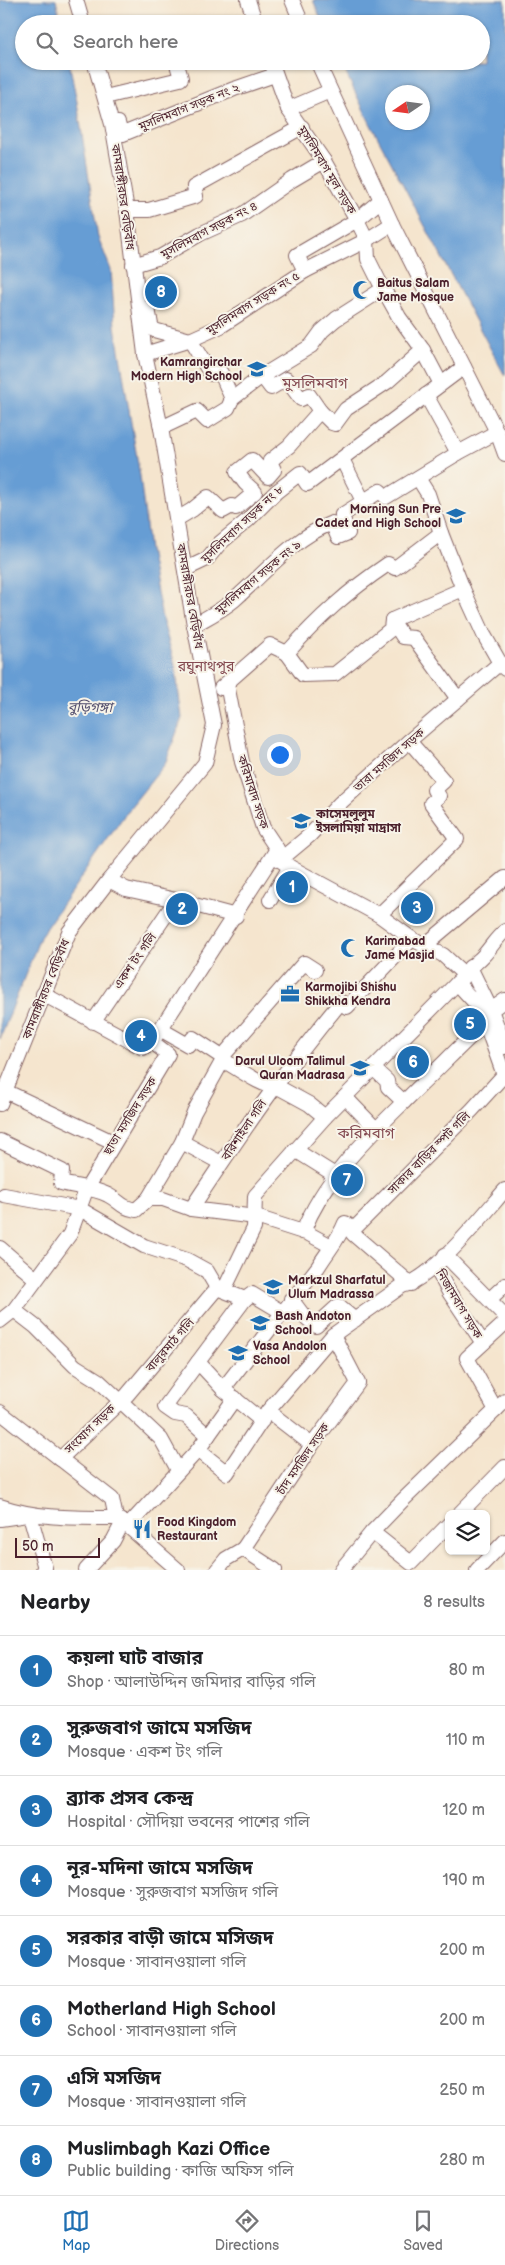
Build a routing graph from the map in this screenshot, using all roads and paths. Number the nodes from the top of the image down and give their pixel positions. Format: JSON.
{"nodes":[{"id":1,"x":76,"y":0,"type":"edge"},
{"id":2,"x":248,"y":0,"type":"edge"},
{"id":3,"x":292,"y":0,"type":"edge"},
{"id":4,"x":80,"y":15,"type":"edge"},
{"id":5,"x":253,"y":15,"type":"edge"},
{"id":6,"x":298,"y":15,"type":"edge"},
{"id":7,"x":97,"y":70,"type":"edge"},
{"id":8,"x":179,"y":70,"type":"edge"},
{"id":9,"x":274,"y":70,"type":"edge"},
{"id":10,"x":321,"y":70,"type":"edge"},
{"id":11,"x":275,"y":75,"type":"junction"},
{"id":12,"x":330,"y":91,"type":"junction"},
{"id":13,"x":105,"y":97,"type":"junction"},
{"id":14,"x":288,"y":108,"type":"junction"},
{"id":15,"x":112,"y":124,"type":"junction"},
{"id":16,"x":302,"y":126,"type":"junction"},
{"id":17,"x":324,"y":161,"type":"junction"},
{"id":18,"x":381,"y":200,"type":"junction"},
{"id":19,"x":127,"y":210,"type":"junction"},
{"id":20,"x":357,"y":220,"type":"junction"},
{"id":21,"x":392,"y":224,"type":"junction"},
{"id":22,"x":366,"y":240,"type":"junction"},
{"id":23,"x":137,"y":264,"type":"junction"},
{"id":24,"x":304,"y":271,"type":"junction"},
{"id":25,"x":383,"y":289,"type":"junction"},
{"id":26,"x":190,"y":340,"type":"junction"},
{"id":27,"x":423,"y":350,"type":"junction"},
{"id":28,"x":145,"y":354,"type":"junction"},
{"id":29,"x":464,"y":367,"type":"junction"},
{"id":30,"x":262,"y":376,"type":"junction"},
{"id":31,"x":441,"y":384,"type":"junction"},
{"id":32,"x":426,"y":395,"type":"junction"},
{"id":33,"x":232,"y":398,"type":"junction"},
{"id":34,"x":320,"y":411,"type":"junction"},
{"id":35,"x":161,"y":428,"type":"junction"},
{"id":36,"x":497,"y":432,"type":"junction"},
{"id":37,"x":458,"y":453,"type":"junction"},
{"id":38,"x":505,"y":454,"type":"edge"},
{"id":39,"x":342,"y":459,"type":"junction"},
{"id":40,"x":418,"y":478,"type":"junction"},
{"id":41,"x":363,"y":501,"type":"junction"},
{"id":42,"x":176,"y":519,"type":"junction"},
{"id":43,"x":441,"y":534,"type":"junction"},
{"id":44,"x":186,"y":569,"type":"junction"},
{"id":45,"x":463,"y":589,"type":"junction"},
{"id":46,"x":392,"y":620,"type":"junction"},
{"id":47,"x":194,"y":625,"type":"junction"},
{"id":48,"x":287,"y":653,"type":"junction"},
{"id":49,"x":503,"y":666,"type":"edge"},
{"id":50,"x":227,"y":684,"type":"junction"},
{"id":51,"x":210,"y":699,"type":"junction"},
{"id":52,"x":458,"y":699,"type":"junction"},
{"id":53,"x":409,"y":741,"type":"junction"},
{"id":54,"x":282,"y":859,"type":"junction"},
{"id":55,"x":505,"y":878,"type":"edge"},
{"id":56,"x":109,"y":880,"type":"junction"},
{"id":57,"x":176,"y":900,"type":"junction"},
{"id":58,"x":270,"y":900,"type":"dead end"},
{"id":59,"x":379,"y":915,"type":"junction"},
{"id":60,"x":236,"y":916,"type":"junction"},
{"id":61,"x":505,"y":930,"type":"edge"},
{"id":62,"x":412,"y":939,"type":"junction"},
{"id":63,"x":424,"y":946,"type":"junction"},
{"id":64,"x":315,"y":970,"type":"dead end"},
{"id":65,"x":464,"y":975,"type":"junction"},
{"id":66,"x":43,"y":994,"type":"junction"},
{"id":67,"x":505,"y":1000,"type":"edge"},
{"id":68,"x":488,"y":1017,"type":"junction"},
{"id":69,"x":93,"y":1022,"type":"junction"},
{"id":70,"x":160,"y":1030,"type":"junction"},
{"id":71,"x":152,"y":1042,"type":"junction"},
{"id":72,"x":505,"y":1043,"type":"edge"},
{"id":73,"x":223,"y":1058,"type":"junction"},
{"id":74,"x":373,"y":1068,"type":"junction"},
{"id":75,"x":503,"y":1069,"type":"edge"},
{"id":76,"x":272,"y":1087,"type":"junction"},
{"id":77,"x":5,"y":1091,"type":"junction"},
{"id":78,"x":345,"y":1097,"type":"junction"},
{"id":79,"x":404,"y":1102,"type":"junction"},
{"id":80,"x":0,"y":1104,"type":"edge"},
{"id":81,"x":325,"y":1117,"type":"junction"},
{"id":82,"x":376,"y":1129,"type":"junction"},
{"id":83,"x":0,"y":1141,"type":"edge"},
{"id":84,"x":113,"y":1142,"type":"junction"},
{"id":85,"x":182,"y":1142,"type":"junction"},
{"id":86,"x":296,"y":1150,"type":"junction"},
{"id":87,"x":221,"y":1163,"type":"junction"},
{"id":88,"x":335,"y":1175,"type":"junction"},
{"id":89,"x":86,"y":1190,"type":"junction"},
{"id":90,"x":505,"y":1190,"type":"edge"},
{"id":91,"x":4,"y":1195,"type":"dead end"},
{"id":92,"x":148,"y":1199,"type":"junction"},
{"id":93,"x":80,"y":1209,"type":"junction"},
{"id":94,"x":191,"y":1209,"type":"junction"},
{"id":95,"x":256,"y":1217,"type":"junction"},
{"id":96,"x":350,"y":1226,"type":"junction"},
{"id":97,"x":303,"y":1232,"type":"junction"},
{"id":98,"x":331,"y":1246,"type":"junction"},
{"id":99,"x":0,"y":1248,"type":"edge"},
{"id":100,"x":445,"y":1255,"type":"junction"},
{"id":101,"x":435,"y":1266,"type":"junction"},
{"id":102,"x":36,"y":1279,"type":"junction"},
{"id":103,"x":412,"y":1284,"type":"junction"},
{"id":104,"x":505,"y":1285,"type":"edge"},
{"id":105,"x":221,"y":1289,"type":"junction"},
{"id":106,"x":245,"y":1299,"type":"junction"},
{"id":107,"x":291,"y":1299,"type":"junction"},
{"id":108,"x":490,"y":1299,"type":"junction"},
{"id":109,"x":14,"y":1310,"type":"junction"},
{"id":110,"x":282,"y":1312,"type":"junction"},
{"id":111,"x":505,"y":1316,"type":"edge"},
{"id":112,"x":355,"y":1320,"type":"junction"},
{"id":113,"x":0,"y":1321,"type":"edge"},
{"id":114,"x":505,"y":1323,"type":"edge"},
{"id":115,"x":333,"y":1336,"type":"junction"},
{"id":116,"x":483,"y":1343,"type":"junction"},
{"id":117,"x":198,"y":1362,"type":"junction"},
{"id":118,"x":224,"y":1389,"type":"junction"},
{"id":119,"x":235,"y":1398,"type":"junction"},
{"id":120,"x":120,"y":1400,"type":"junction"},
{"id":121,"x":500,"y":1405,"type":"edge"},
{"id":122,"x":0,"y":1412,"type":"edge"},
{"id":123,"x":265,"y":1416,"type":"junction"},
{"id":124,"x":208,"y":1436,"type":"junction"},
{"id":125,"x":312,"y":1445,"type":"junction"},
{"id":126,"x":198,"y":1450,"type":"junction"},
{"id":127,"x":60,"y":1459,"type":"junction"},
{"id":128,"x":505,"y":1467,"type":"edge"},
{"id":129,"x":178,"y":1470,"type":"junction"},
{"id":130,"x":0,"y":1506,"type":"edge"},
{"id":131,"x":463,"y":1510,"type":"edge"},
{"id":132,"x":30,"y":1515,"type":"junction"},
{"id":133,"x":0,"y":1519,"type":"edge"},
{"id":134,"x":122,"y":1522,"type":"junction"},
{"id":135,"x":445,"y":1528,"type":"edge"},
{"id":136,"x":372,"y":1532,"type":"junction"},
{"id":137,"x":505,"y":1542,"type":"edge"},
{"id":138,"x":243,"y":1550,"type":"junction"},
{"id":139,"x":163,"y":1565,"type":"edge"},
{"id":140,"x":43,"y":1570,"type":"edge"},
{"id":141,"x":86,"y":1570,"type":"edge"},
{"id":142,"x":178,"y":1570,"type":"edge"},
{"id":143,"x":217,"y":1570,"type":"edge"},
{"id":144,"x":275,"y":1570,"type":"edge"},
{"id":145,"x":341,"y":1570,"type":"edge"},
{"id":146,"x":477,"y":1570,"type":"edge"}],
"edges":[{"from":1,"to":4,"type":"street"},
{"from":2,"to":5,"type":"street"},
{"from":3,"to":6,"type":"street"},
{"from":7,"to":13,"type":"street","name":"কামরাঙ্গীরচর বেড়িবাঁধ"},
{"from":8,"to":13,"type":"street"},
{"from":9,"to":11,"type":"street","name":"মুসলিমবাগ মূল সড়ক"},
{"from":10,"to":12,"type":"street"},
{"from":11,"to":14,"type":"street","name":"মুসলিমবাগ মূল সড়ক"},
{"from":11,"to":15,"type":"street","name":"মুসলিমবাগ সড়ক নং ২"},
{"from":12,"to":14,"type":"street"},
{"from":12,"to":18,"type":"street"},
{"from":13,"to":15,"type":"street","name":"কামরাঙ্গীরচর বেড়িবাঁধ"},
{"from":14,"to":16,"type":"street","name":"মুসলিমবাগ মূল সড়ক"},
{"from":15,"to":19,"type":"street","name":"কামরাঙ্গীরচর বেড়িবাঁধ"},
{"from":16,"to":17,"type":"street","name":"মুসলিমবাগ মূল সড়ক"},
{"from":16,"to":19,"type":"street"},
{"from":17,"to":20,"type":"street","name":"মুসলিমবাগ মূল সড়ক"},
{"from":17,"to":23,"type":"street","name":"মুসলিমবাগ সড়ক নং ৪"},
{"from":18,"to":20,"type":"street","name":"মুসলিমবাগ সড়ক নং ৫"},
{"from":18,"to":21,"type":"street"},
{"from":19,"to":23,"type":"street","name":"কামরাঙ্গীরচর বেড়িবাঁধ"},
{"from":20,"to":22,"type":"street","name":"মুসলিমবাগ মূল সড়ক"},
{"from":20,"to":24,"type":"street","name":"মুসলিমবাগ সড়ক নং ৫"},
{"from":21,"to":22,"type":"street","name":"মুসলিমবাগ সড়ক নং ৫"},
{"from":21,"to":29,"type":"street"},
{"from":22,"to":24,"type":"street","name":"মুসলিমবাগ সড়ক নং ৫"},
{"from":22,"to":25,"type":"street","name":"মুসলিমবাগ মূল সড়ক"},
{"from":23,"to":26,"type":"street"},
{"from":23,"to":28,"type":"street","name":"কামরাঙ্গীরচর বেড়িবাঁধ"},
{"from":24,"to":26,"type":"street","name":"মুসলিমবাগ সড়ক নং ৫"},
{"from":25,"to":27,"type":"street","name":"মুসলিমবাগ মূল সড়ক"},
{"from":25,"to":30,"type":"street"},
{"from":26,"to":28,"type":"street","name":"মুসলিমবাগ সড়ক নং ৫"},
{"from":26,"to":33,"type":"street"},
{"from":27,"to":31,"type":"street","name":"মুসলিমবাগ মূল সড়ক"},
{"from":27,"to":34,"type":"street"},
{"from":28,"to":35,"type":"street","name":"কামরাঙ্গীরচর বেড়িবাঁধ"},
{"from":29,"to":31,"type":"street","name":"মুসলিমবাগ সড়ক নং ৮"},
{"from":29,"to":36,"type":"street"},
{"from":30,"to":33,"type":"street"},
{"from":30,"to":34,"type":"street"},
{"from":31,"to":32,"type":"street","name":"মুসলিমবাগ সড়ক নং ৮"},
{"from":32,"to":37,"type":"street"},
{"from":32,"to":39,"type":"street","name":"মুসলিমবাগ সড়ক নং ৮"},
{"from":33,"to":35,"type":"street"},
{"from":34,"to":42,"type":"street"},
{"from":35,"to":42,"type":"street","name":"কামরাঙ্গীরচর বেড়িবাঁধ"},
{"from":36,"to":37,"type":"street"},
{"from":36,"to":38,"type":"street"},
{"from":37,"to":40,"type":"street"},
{"from":39,"to":41,"type":"street"},
{"from":39,"to":44,"type":"street","name":"মুসলিমবাগ সড়ক নং ৮"},
{"from":40,"to":41,"type":"street","name":"মুসলিমবাগ সড়ক নং ৯"},
{"from":40,"to":43,"type":"street","name":"তারা মসজিদ সড়ক"},
{"from":41,"to":47,"type":"street","name":"মুসলিমবাগ সড়ক নং ৯"},
{"from":42,"to":44,"type":"street","name":"কামরাঙ্গীরচর বেড়িবাঁধ"},
{"from":43,"to":45,"type":"street","name":"তারা মসজিদ সড়ক"},
{"from":43,"to":48,"type":"street"},
{"from":44,"to":47,"type":"street","name":"কামরাঙ্গীরচর বেড়িবাঁধ"},
{"from":45,"to":46,"type":"street"},
{"from":45,"to":49,"type":"street","name":"তারা মসজিদ সড়ক"},
{"from":46,"to":48,"type":"street"},
{"from":46,"to":52,"type":"street"},
{"from":47,"to":51,"type":"street","name":"কামরাঙ্গীরচর বেড়িবাঁধ"},
{"from":48,"to":50,"type":"street"},
{"from":49,"to":52,"type":"street","name":"তারা মসজিদ সড়ক"},
{"from":50,"to":51,"type":"street"},
{"from":50,"to":54,"type":"street","name":"করিমাবাদ সড়ক"},
{"from":51,"to":56,"type":"street","name":"কামরাঙ্গীরচর বেড়িবাঁধ"},
{"from":52,"to":53,"type":"street","name":"তারা মসজিদ সড়ক"},
{"from":53,"to":54,"type":"street","name":"তারা মসজিদ সড়ক"},
{"from":53,"to":59,"type":"street"},
{"from":54,"to":58,"type":"street"},
{"from":54,"to":59,"type":"street","name":"করিমাবাদ সড়ক"},
{"from":54,"to":60,"type":"street"},
{"from":55,"to":63,"type":"street"},
{"from":56,"to":57,"type":"street"},
{"from":56,"to":66,"type":"street","name":"কামরাঙ্গীরচর বেড়িবাঁধ"},
{"from":57,"to":60,"type":"street"},
{"from":57,"to":69,"type":"street","name":"একশ টং গলি"},
{"from":59,"to":62,"type":"street","name":"করিমাবাদ সড়ক"},
{"from":60,"to":70,"type":"street"},
{"from":61,"to":65,"type":"street","name":"বালুরমাঠ গলি"},
{"from":62,"to":63,"type":"street","name":"করিমাবাদ সড়ক"},
{"from":62,"to":76,"type":"street"},
{"from":63,"to":65,"type":"street","name":"করিমাবাদ সড়ক"},
{"from":64,"to":73,"type":"street"},
{"from":65,"to":68,"type":"street"},
{"from":65,"to":68,"type":"street","name":"করিমাবাদ সড়ক"},
{"from":65,"to":74,"type":"street","name":"বালুরমাঠ গলি"},
{"from":66,"to":69,"type":"street"},
{"from":66,"to":77,"type":"street","name":"কামরাঙ্গীরচর বেড়িবাঁধ"},
{"from":67,"to":68,"type":"street"},
{"from":68,"to":72,"type":"street"},
{"from":68,"to":75,"type":"street","name":"করিমাবাদ সড়ক"},
{"from":68,"to":79,"type":"street"},
{"from":69,"to":71,"type":"street"},
{"from":70,"to":71,"type":"street"},
{"from":70,"to":73,"type":"street","name":"বরিশাইলা গলি"},
{"from":71,"to":84,"type":"street","name":"ছাতা মসজিদ সড়ক"},
{"from":73,"to":76,"type":"street","name":"বরিশাইলা গলি"},
{"from":73,"to":85,"type":"street"},
{"from":74,"to":78,"type":"street","name":"বালুরমাঠ গলি"},
{"from":74,"to":79,"type":"street"},
{"from":75,"to":96,"type":"street","name":"সাকার বাড়ির স্পট গলি"},
{"from":76,"to":81,"type":"street"},
{"from":76,"to":87,"type":"street","name":"বরিশাইলা গলি"},
{"from":77,"to":80,"type":"street","name":"কামরাঙ্গীরচর বেড়িবাঁধ"},
{"from":77,"to":84,"type":"street"},
{"from":78,"to":81,"type":"street","name":"বালুরমাঠ গলি"},
{"from":78,"to":82,"type":"street"},
{"from":79,"to":82,"type":"street"},
{"from":81,"to":86,"type":"street","name":"বালুরমাঠ গলি"},
{"from":82,"to":88,"type":"street"},
{"from":83,"to":89,"type":"street"},
{"from":84,"to":89,"type":"street","name":"ছাতা মসজিদ সড়ক"},
{"from":85,"to":87,"type":"street"},
{"from":85,"to":92,"type":"street"},
{"from":86,"to":88,"type":"street"},
{"from":86,"to":95,"type":"street","name":"বালুরমাঠ গলি"},
{"from":87,"to":94,"type":"street","name":"বরিশাইলা গলি"},
{"from":88,"to":97,"type":"street"},
{"from":89,"to":92,"type":"street"},
{"from":89,"to":93,"type":"street","name":"ছাতা মসজিদ সড়ক"},
{"from":90,"to":100,"type":"street"},
{"from":91,"to":93,"type":"street"},
{"from":92,"to":94,"type":"street"},
{"from":93,"to":102,"type":"street","name":"ছাতা মসজিদ সড়ক"},
{"from":93,"to":105,"type":"street"},
{"from":94,"to":95,"type":"street"},
{"from":95,"to":97,"type":"street"},
{"from":95,"to":105,"type":"street","name":"বালুরমাঠ গলি"},
{"from":96,"to":98,"type":"street","name":"সাকার বাড়ির স্পট গলি"},
{"from":96,"to":103,"type":"street"},
{"from":97,"to":98,"type":"street"},
{"from":98,"to":107,"type":"street","name":"সাকার বাড়ির স্পট গলি"},
{"from":99,"to":102,"type":"street"},
{"from":100,"to":101,"type":"street"},
{"from":100,"to":108,"type":"street"},
{"from":101,"to":103,"type":"street"},
{"from":101,"to":116,"type":"street","name":"নিজামবাগ সড়ক"},
{"from":102,"to":109,"type":"street","name":"ছাতা মসজিদ সড়ক"},
{"from":103,"to":112,"type":"street"},
{"from":104,"to":108,"type":"street"},
{"from":105,"to":106,"type":"street"},
{"from":105,"to":120,"type":"street","name":"বালুরমাঠ গলি"},
{"from":106,"to":110,"type":"street"},
{"from":106,"to":117,"type":"street"},
{"from":107,"to":110,"type":"street","name":"সাকার বাড়ির স্পট গলি"},
{"from":107,"to":112,"type":"street"},
{"from":108,"to":111,"type":"street"},
{"from":109,"to":113,"type":"street","name":"ছাতা মসজিদ সড়ক"},
{"from":109,"to":120,"type":"street"},
{"from":110,"to":118,"type":"street","name":"সাকার বাড়ির স্পট গলি"},
{"from":112,"to":115,"type":"street"},
{"from":114,"to":116,"type":"street"},
{"from":115,"to":123,"type":"street"},
{"from":115,"to":125,"type":"street","name":"চাঁদ মসজিদ সড়ক"},
{"from":116,"to":121,"type":"street"},
{"from":117,"to":118,"type":"street"},
{"from":117,"to":124,"type":"street"},
{"from":118,"to":119,"type":"street"},
{"from":119,"to":123,"type":"street"},
{"from":119,"to":124,"type":"street"},
{"from":120,"to":127,"type":"street","name":"সংযোগ সড়ক"},
{"from":120,"to":129,"type":"street"},
{"from":121,"to":136,"type":"street"},
{"from":122,"to":127,"type":"street"},
{"from":123,"to":125,"type":"street"},
{"from":123,"to":126,"type":"street"},
{"from":124,"to":126,"type":"street"},
{"from":125,"to":138,"type":"street","name":"চাঁদ মসজিদ সড়ক"},
{"from":126,"to":129,"type":"street"},
{"from":127,"to":134,"type":"street"},
{"from":128,"to":131,"type":"street"},
{"from":129,"to":134,"type":"street"},
{"from":130,"to":132,"type":"street"},
{"from":132,"to":133,"type":"street"},
{"from":132,"to":134,"type":"street"},
{"from":132,"to":140,"type":"street"},
{"from":134,"to":139,"type":"street"},
{"from":134,"to":141,"type":"street"},
{"from":135,"to":136,"type":"street"},
{"from":136,"to":145,"type":"street"},
{"from":137,"to":146,"type":"street"},
{"from":138,"to":143,"type":"street"},
{"from":138,"to":144,"type":"street"},
{"from":139,"to":142,"type":"street"}]}
